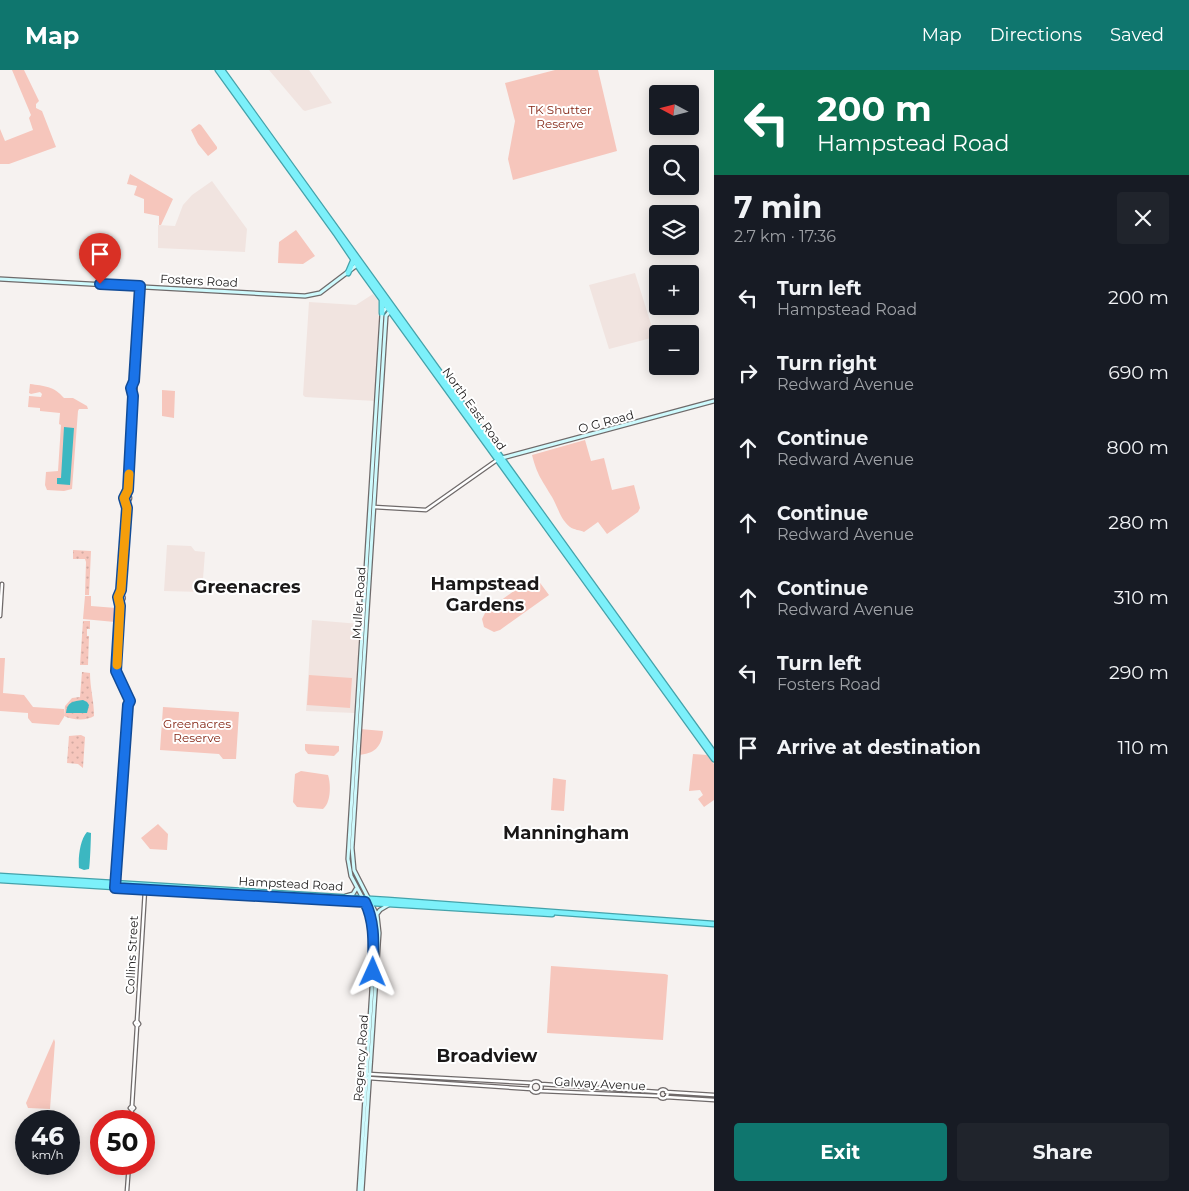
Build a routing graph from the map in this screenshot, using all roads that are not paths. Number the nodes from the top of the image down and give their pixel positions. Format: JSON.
{"nodes":[{"id":1,"x":218,"y":70,"type":"edge"},
{"id":2,"x":222,"y":70,"type":"edge"},
{"id":3,"x":257,"y":122,"type":"junction"},
{"id":4,"x":337,"y":232,"type":"junction"},
{"id":5,"x":354,"y":259,"type":"junction"},
{"id":6,"x":359,"y":264,"type":"junction"},
{"id":7,"x":348,"y":272,"type":"junction"},
{"id":8,"x":362,"y":272,"type":"junction"},
{"id":9,"x":0,"y":279,"type":"edge"},
{"id":10,"x":140,"y":286,"type":"junction"},
{"id":11,"x":381,"y":298,"type":"junction"},
{"id":12,"x":391,"y":307,"type":"junction"},
{"id":13,"x":382,"y":313,"type":"junction"},
{"id":14,"x":382,"y":347,"type":"junction"},
{"id":15,"x":714,"y":401,"type":"edge"},
{"id":16,"x":500,"y":459,"type":"junction"},
{"id":17,"x":372,"y":507,"type":"junction"},
{"id":18,"x":2,"y":584,"type":"dead end"},
{"id":19,"x":0,"y":616,"type":"edge"},
{"id":20,"x":705,"y":744,"type":"junction"},
{"id":21,"x":714,"y":752,"type":"edge"},
{"id":22,"x":714,"y":759,"type":"edge"},
{"id":23,"x":0,"y":878,"type":"edge"},
{"id":24,"x":115,"y":886,"type":"junction"},
{"id":25,"x":145,"y":888,"type":"junction"},
{"id":26,"x":356,"y":888,"type":"junction"},
{"id":27,"x":340,"y":897,"type":"junction"},
{"id":28,"x":306,"y":898,"type":"junction"},
{"id":29,"x":367,"y":900,"type":"junction"},
{"id":30,"x":390,"y":904,"type":"junction"},
{"id":31,"x":458,"y":906,"type":"junction"},
{"id":32,"x":377,"y":914,"type":"junction"},
{"id":33,"x":714,"y":924,"type":"edge"},
{"id":34,"x":367,"y":1076,"type":"junction"},
{"id":35,"x":532,"y":1083,"type":"junction"},
{"id":36,"x":541,"y":1084,"type":"junction"},
{"id":37,"x":531,"y":1090,"type":"junction"},
{"id":38,"x":541,"y":1091,"type":"junction"},
{"id":39,"x":659,"y":1092,"type":"junction"},
{"id":40,"x":666,"y":1092,"type":"junction"},
{"id":41,"x":714,"y":1095,"type":"edge"},
{"id":42,"x":659,"y":1096,"type":"junction"},
{"id":43,"x":666,"y":1097,"type":"junction"},
{"id":44,"x":714,"y":1100,"type":"edge"},
{"id":45,"x":132,"y":1110,"type":"edge"},
{"id":46,"x":128,"y":1175,"type":"edge"},
{"id":47,"x":127,"y":1191,"type":"edge"},
{"id":48,"x":360,"y":1191,"type":"edge"}],
"edges":[{"from":1,"to":3,"type":"highway","name":"North East Road"},
{"from":2,"to":3,"type":"highway","name":"North East Road"},
{"from":3,"to":4,"type":"highway","name":"North East Road"},
{"from":4,"to":5,"type":"highway","name":"North East Road"},
{"from":4,"to":6,"type":"highway","name":"North East Road"},
{"from":5,"to":6,"type":"highway","name":"North East Road"},
{"from":5,"to":7,"type":"highway"},
{"from":6,"to":7,"type":"main road","name":"Fosters Road"},
{"from":6,"to":8,"type":"highway","name":"North East Road"},
{"from":6,"to":12,"type":"highway","name":"North East Road"},
{"from":7,"to":8,"type":"main road"},
{"from":7,"to":10,"type":"main road","name":"Fosters Road"},
{"from":8,"to":11,"type":"highway","name":"North East Road"},
{"from":9,"to":10,"type":"main road","name":"Fosters Road"},
{"from":10,"to":24,"type":"street"},
{"from":11,"to":12,"type":"highway","name":"North East Road"},
{"from":11,"to":13,"type":"highway"},
{"from":12,"to":13,"type":"main road"},
{"from":12,"to":14,"type":"main road","name":"Muller Road"},
{"from":12,"to":16,"type":"highway","name":"North East Road"},
{"from":13,"to":14,"type":"main road","name":"Muller Road"},
{"from":14,"to":17,"type":"main road","name":"Muller Road"},
{"from":15,"to":16,"type":"main road","name":"O G Road"},
{"from":16,"to":17,"type":"street"},
{"from":16,"to":20,"type":"highway","name":"North East Road"},
{"from":17,"to":26,"type":"main road","name":"Muller Road"},
{"from":17,"to":29,"type":"main road","name":"Muller Road"},
{"from":18,"to":19,"type":"street"},
{"from":20,"to":21,"type":"highway","name":"North East Road"},
{"from":20,"to":22,"type":"highway","name":"North East Road"},
{"from":23,"to":24,"type":"highway","name":"Hampstead Road"},
{"from":24,"to":25,"type":"highway","name":"Hampstead Road"},
{"from":25,"to":28,"type":"highway","name":"Hampstead Road"},
{"from":25,"to":45,"type":"street","name":"Collins Street"},
{"from":26,"to":27,"type":"main road"},
{"from":26,"to":29,"type":"main road","name":"Muller Road"},
{"from":27,"to":28,"type":"highway","name":"Hampstead Road"},
{"from":27,"to":29,"type":"highway","name":"Hampstead Road"},
{"from":28,"to":29,"type":"highway","name":"Hampstead Road"},
{"from":29,"to":30,"type":"highway","name":"Hampstead Road"},
{"from":29,"to":31,"type":"highway","name":"Hampstead Road"},
{"from":29,"to":32,"type":"main road","name":"Regency Road"},
{"from":29,"to":34,"type":"main road","name":"Regency Road"},
{"from":30,"to":31,"type":"highway","name":"Hampstead Road"},
{"from":30,"to":32,"type":"main road"},
{"from":31,"to":33,"type":"highway","name":"Hampstead Road"},
{"from":32,"to":34,"type":"main road","name":"Regency Road"},
{"from":34,"to":35,"type":"street"},
{"from":34,"to":37,"type":"street"},
{"from":34,"to":48,"type":"main road","name":"Regency Road"},
{"from":35,"to":36,"type":"street"},
{"from":35,"to":37,"type":"street"},
{"from":36,"to":38,"type":"street"},
{"from":36,"to":39,"type":"street","name":"Galway Avenue"},
{"from":37,"to":38,"type":"street"},
{"from":38,"to":42,"type":"street","name":"Galway Avenue"},
{"from":39,"to":40,"type":"street"},
{"from":39,"to":42,"type":"street"},
{"from":40,"to":41,"type":"street"},
{"from":40,"to":43,"type":"street"},
{"from":42,"to":43,"type":"street"},
{"from":43,"to":44,"type":"street"},
{"from":46,"to":47,"type":"street"}]}
